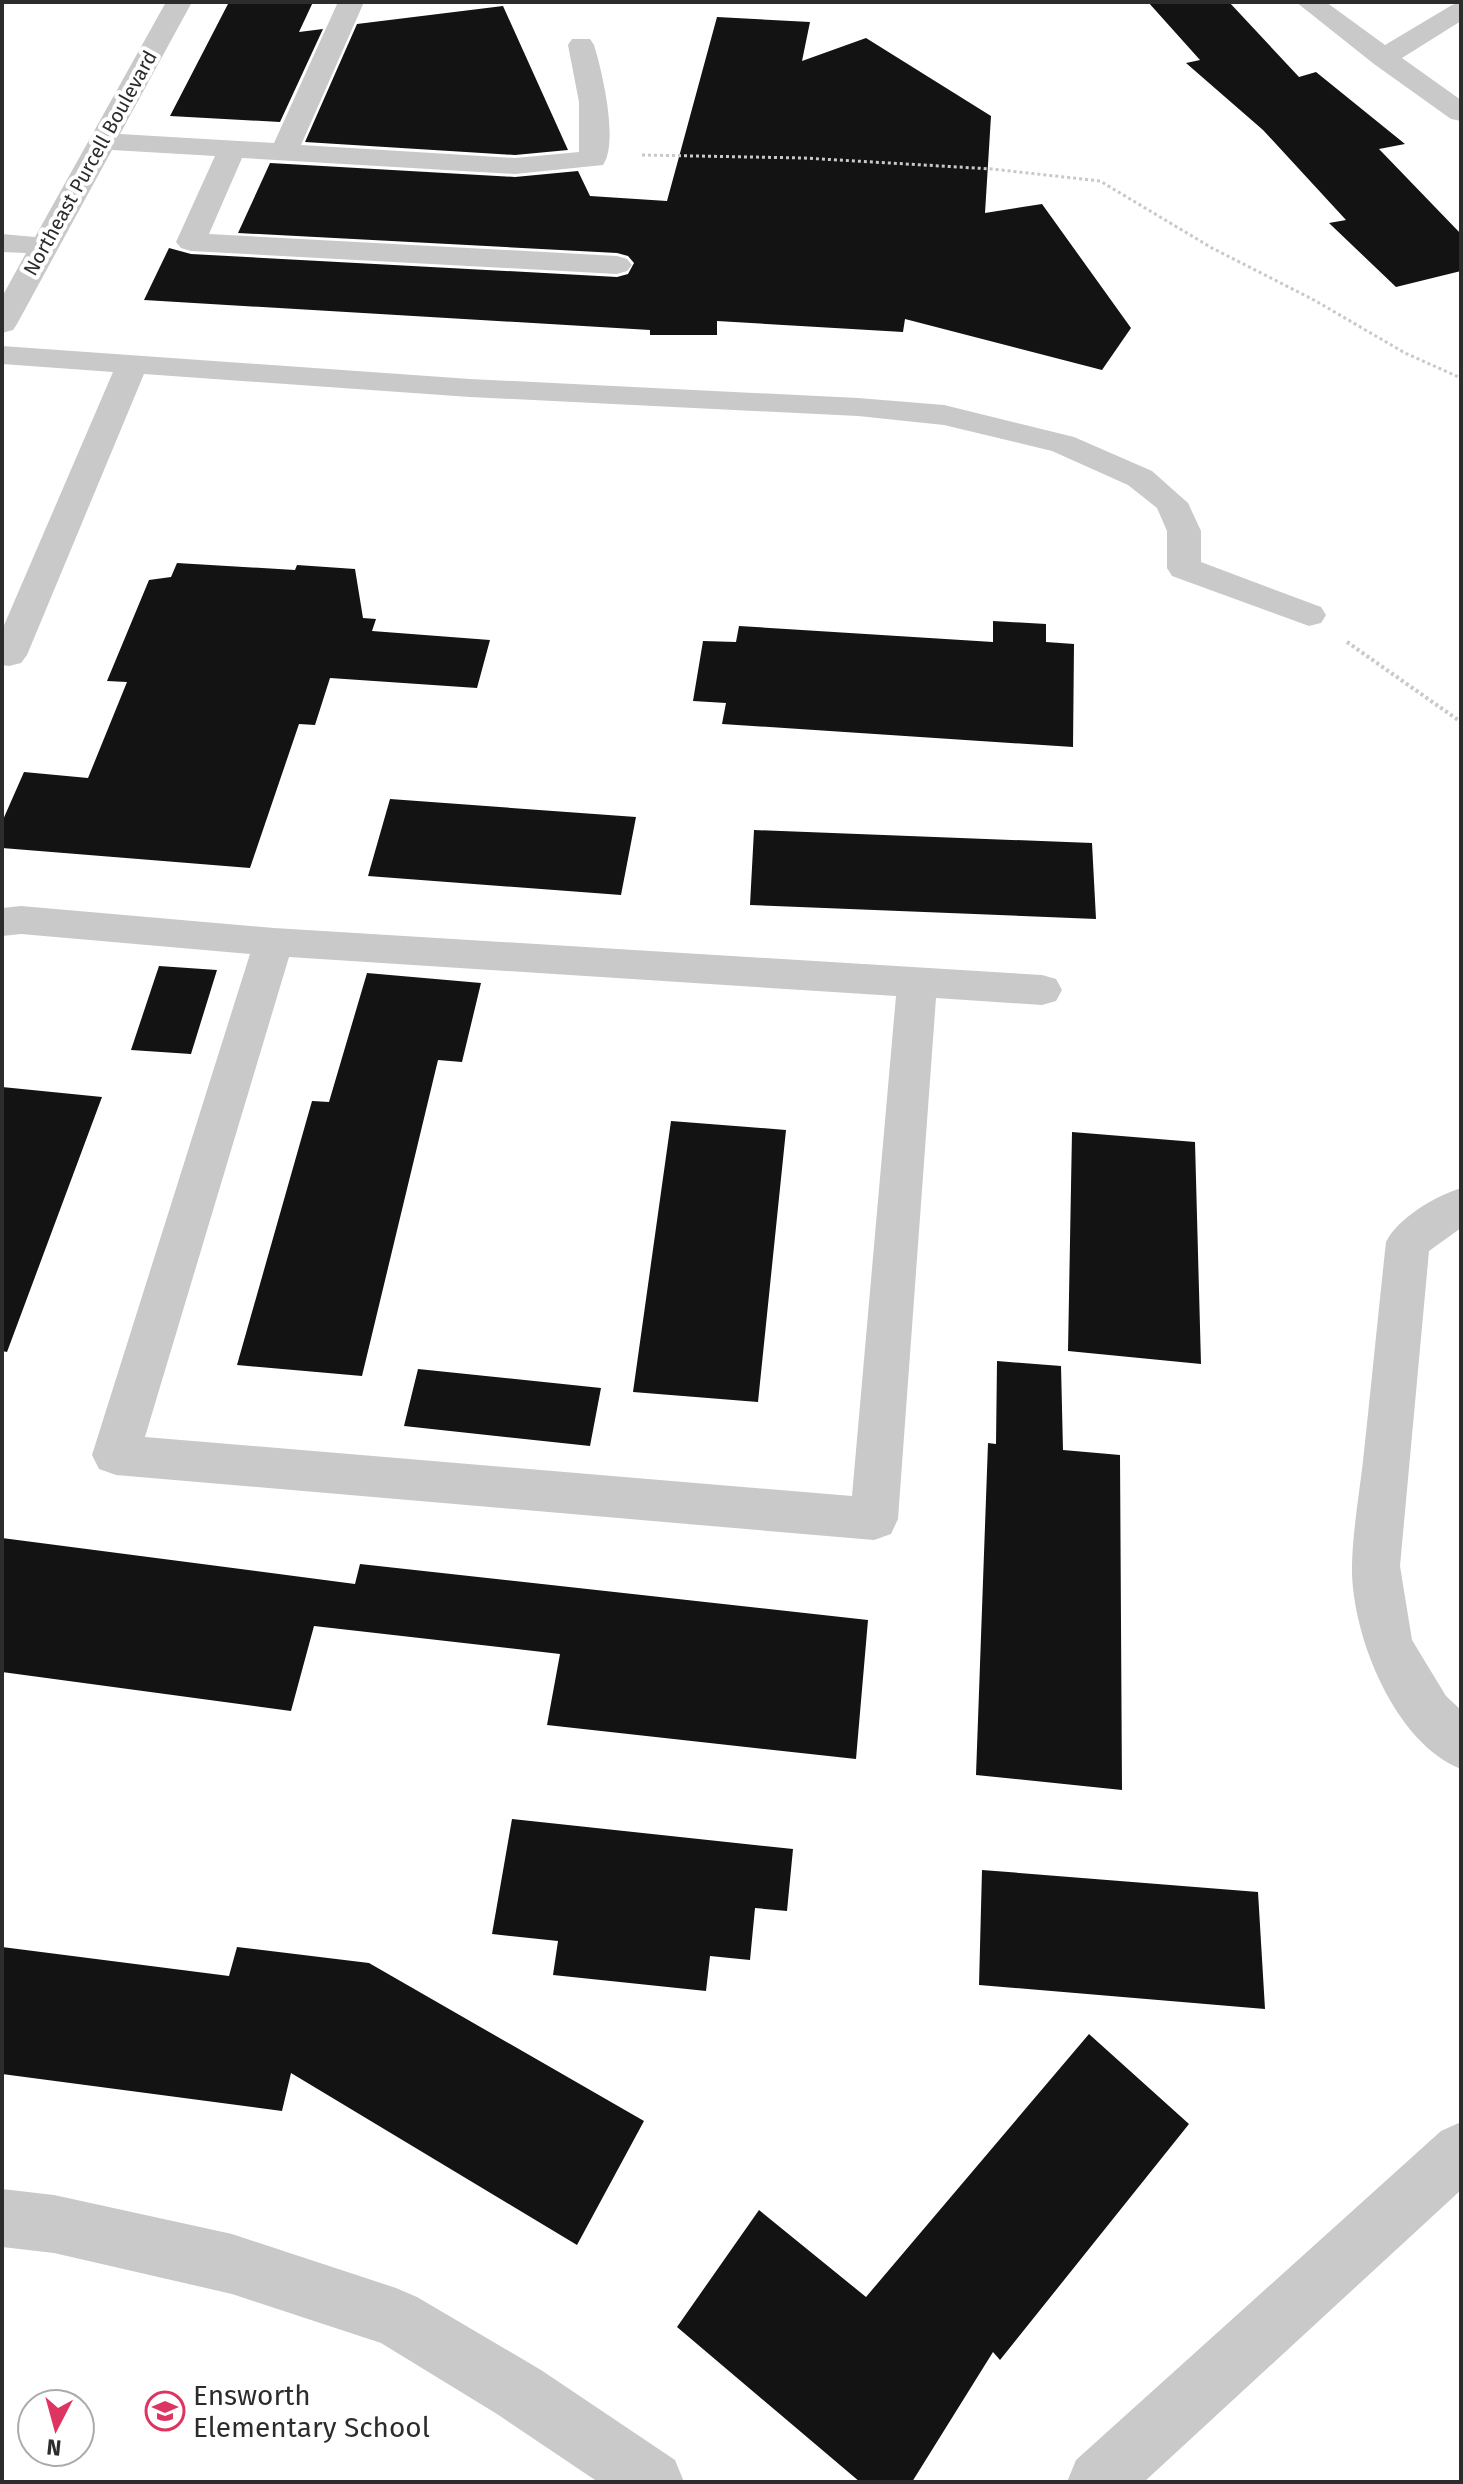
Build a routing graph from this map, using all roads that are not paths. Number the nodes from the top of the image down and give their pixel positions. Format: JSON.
{"nodes":[{"id":1,"x":179,"y":2,"type":"edge"},
{"id":2,"x":351,"y":2,"type":"edge"},
{"id":3,"x":1309,"y":2,"type":"edge"},
{"id":4,"x":1461,"y":10,"type":"edge"},
{"id":5,"x":581,"y":45,"type":"dead end"},
{"id":6,"x":1383,"y":58,"type":"junction"},
{"id":7,"x":1461,"y":113,"type":"edge"},
{"id":8,"x":104,"y":141,"type":"junction"},
{"id":9,"x":232,"y":149,"type":"junction"},
{"id":10,"x":284,"y":152,"type":"junction"},
{"id":11,"x":2,"y":243,"type":"edge"},
{"id":12,"x":44,"y":246,"type":"junction"},
{"id":13,"x":617,"y":265,"type":"dead end"},
{"id":14,"x":2,"y":324,"type":"edge"},
{"id":15,"x":2,"y":355,"type":"edge"},
{"id":16,"x":132,"y":365,"type":"junction"},
{"id":17,"x":1309,"y":615,"type":"road end"},
{"id":18,"x":9,"y":655,"type":"dead end"},
{"id":19,"x":2,"y":922,"type":"edge"},
{"id":20,"x":274,"y":942,"type":"junction"},
{"id":21,"x":917,"y":984,"type":"junction"},
{"id":22,"x":1042,"y":990,"type":"dead end"},
{"id":23,"x":1461,"y":1205,"type":"edge"},
{"id":24,"x":1461,"y":1745,"type":"edge"},
{"id":25,"x":1461,"y":2151,"type":"edge"},
{"id":26,"x":2,"y":2218,"type":"edge"},
{"id":27,"x":653,"y":2482,"type":"edge"},
{"id":28,"x":1098,"y":2482,"type":"edge"}],
"edges":[{"from":1,"to":8,"type":"street","name":"Northeast Purcell Boulevard"},
{"from":2,"to":10,"type":"street"},
{"from":3,"to":6,"type":"street"},
{"from":4,"to":6,"type":"street"},
{"from":5,"to":10,"type":"street"},
{"from":6,"to":7,"type":"street"},
{"from":8,"to":9,"type":"street"},
{"from":8,"to":12,"type":"street","name":"Northeast Purcell Boulevard"},
{"from":9,"to":10,"type":"street"},
{"from":9,"to":13,"type":"street"},
{"from":11,"to":12,"type":"street"},
{"from":12,"to":14,"type":"street","name":"Northeast Purcell Boulevard"},
{"from":15,"to":16,"type":"street"},
{"from":16,"to":17,"type":"street"},
{"from":16,"to":18,"type":"street"},
{"from":19,"to":20,"type":"street"},
{"from":20,"to":21,"type":"street"},
{"from":20,"to":21,"type":"street"},
{"from":21,"to":22,"type":"street"},
{"from":23,"to":24,"type":"street"},
{"from":25,"to":28,"type":"street"},
{"from":26,"to":27,"type":"street"}]}
